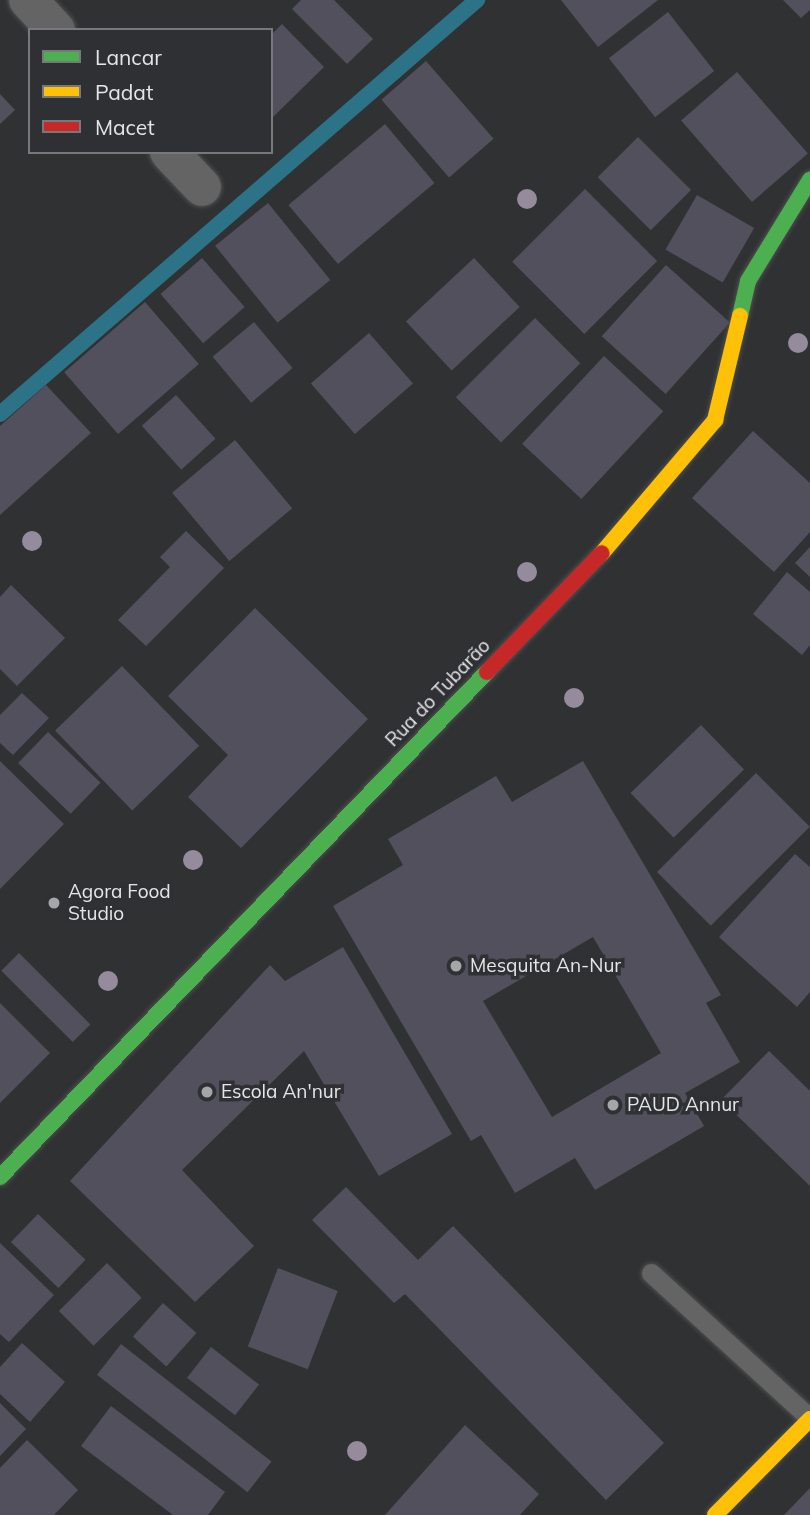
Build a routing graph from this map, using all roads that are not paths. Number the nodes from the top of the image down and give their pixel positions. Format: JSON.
{"nodes":[{"id":1,"x":28,"y":0,"type":"edge"},
{"id":2,"x":54,"y":28,"type":"edge"},
{"id":3,"x":171,"y":154,"type":"edge"},
{"id":4,"x":810,"y":180,"type":"edge"},
{"id":5,"x":202,"y":187,"type":"dead end"},
{"id":6,"x":0,"y":1177,"type":"edge"},
{"id":7,"x":651,"y":1273,"type":"dead end"},
{"id":8,"x":810,"y":1419,"type":"edge"},
{"id":9,"x":715,"y":1515,"type":"edge"}],
"edges":[{"from":1,"to":2,"type":"street"},
{"from":3,"to":5,"type":"street"},
{"from":4,"to":6,"type":"street","name":"Rua do Tubarão"},
{"from":7,"to":8,"type":"lane"},
{"from":8,"to":9,"type":"street"}]}
